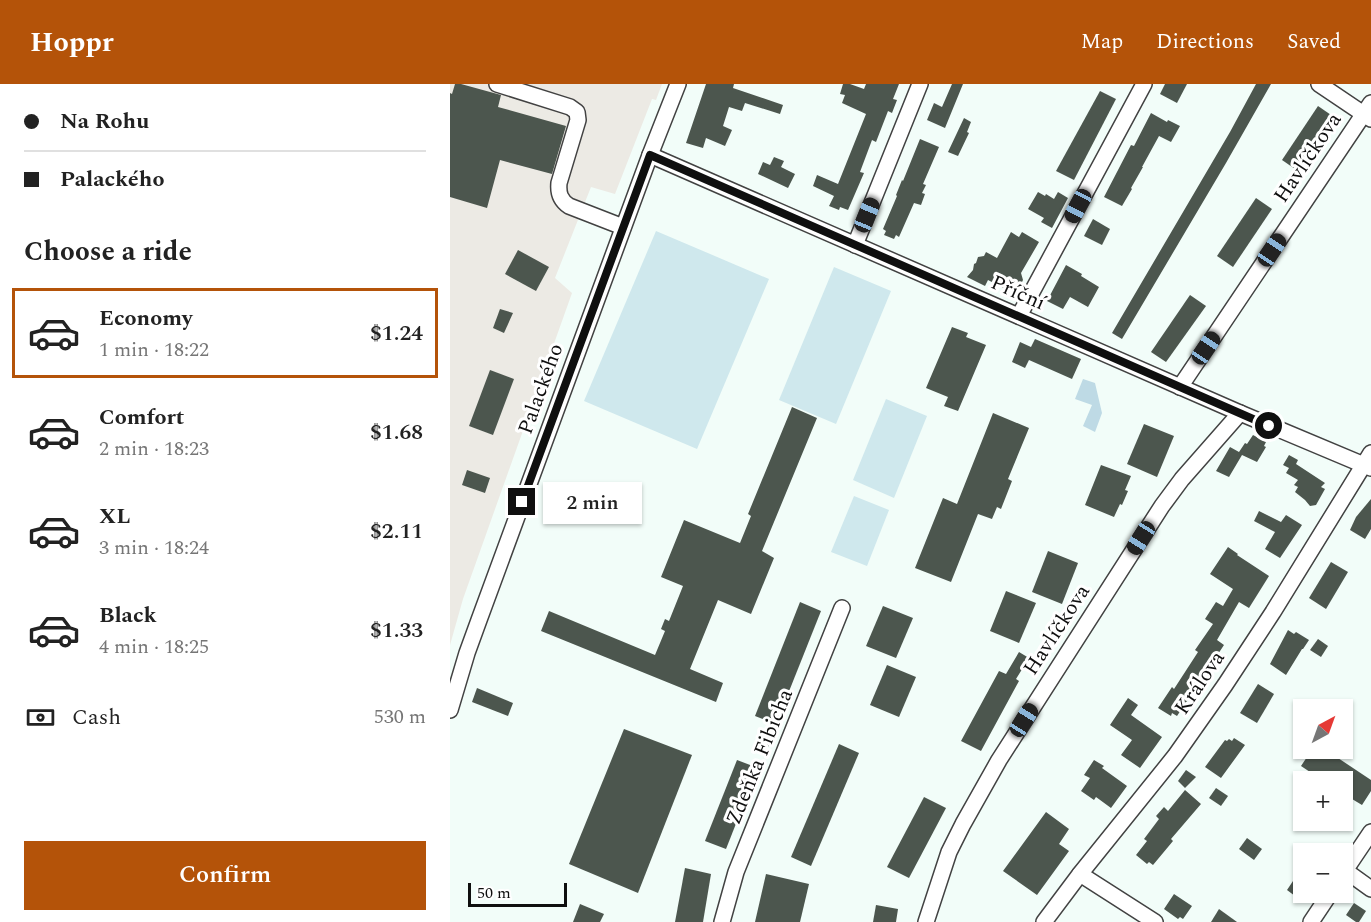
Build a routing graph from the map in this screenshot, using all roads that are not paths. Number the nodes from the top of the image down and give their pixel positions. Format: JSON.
{"nodes":[{"id":1,"x":497,"y":84,"type":"edge"},
{"id":2,"x":678,"y":84,"type":"edge"},
{"id":3,"x":920,"y":84,"type":"edge"},
{"id":4,"x":1144,"y":84,"type":"edge"},
{"id":5,"x":1318,"y":84,"type":"edge"},
{"id":6,"x":1368,"y":112,"type":"edge"},
{"id":7,"x":650,"y":155,"type":"junction"},
{"id":8,"x":623,"y":227,"type":"junction"},
{"id":9,"x":855,"y":245,"type":"junction"},
{"id":10,"x":1019,"y":316,"type":"junction"},
{"id":11,"x":1180,"y":387,"type":"junction"},
{"id":12,"x":1240,"y":414,"type":"junction"},
{"id":13,"x":1369,"y":462,"type":"edge"},
{"id":14,"x":842,"y":608,"type":"dead end"},
{"id":15,"x":450,"y":710,"type":"edge"},
{"id":16,"x":1371,"y":832,"type":"edge"},
{"id":17,"x":1353,"y":859,"type":"edge"},
{"id":18,"x":1080,"y":874,"type":"junction"},
{"id":19,"x":1353,"y":878,"type":"edge"},
{"id":20,"x":1371,"y":889,"type":"edge"},
{"id":21,"x":1324,"y":903,"type":"edge"},
{"id":22,"x":722,"y":922,"type":"edge"},
{"id":23,"x":926,"y":922,"type":"edge"},
{"id":24,"x":1044,"y":922,"type":"edge"},
{"id":25,"x":1155,"y":922,"type":"edge"},
{"id":26,"x":1311,"y":922,"type":"edge"}],
"edges":[{"from":1,"to":8,"type":"street"},
{"from":2,"to":7,"type":"street","name":"Palackého"},
{"from":3,"to":9,"type":"street"},
{"from":4,"to":10,"type":"street"},
{"from":5,"to":6,"type":"street"},
{"from":6,"to":11,"type":"street","name":"Havlíčkova"},
{"from":7,"to":8,"type":"street","name":"Palackého"},
{"from":7,"to":9,"type":"street","name":"Příční"},
{"from":8,"to":15,"type":"street","name":"Palackého"},
{"from":9,"to":10,"type":"street","name":"Příční"},
{"from":10,"to":11,"type":"street","name":"Příční"},
{"from":11,"to":12,"type":"street","name":"Příční"},
{"from":12,"to":13,"type":"street","name":"Příční"},
{"from":12,"to":23,"type":"street","name":"Havlíčkova"},
{"from":13,"to":18,"type":"street","name":"Králova"},
{"from":14,"to":22,"type":"street","name":"Zdeňka Fibicha"},
{"from":16,"to":17,"type":"street"},
{"from":18,"to":24,"type":"street","name":"Králova"},
{"from":18,"to":25,"type":"street"},
{"from":19,"to":20,"type":"street"},
{"from":21,"to":26,"type":"street"}]}
